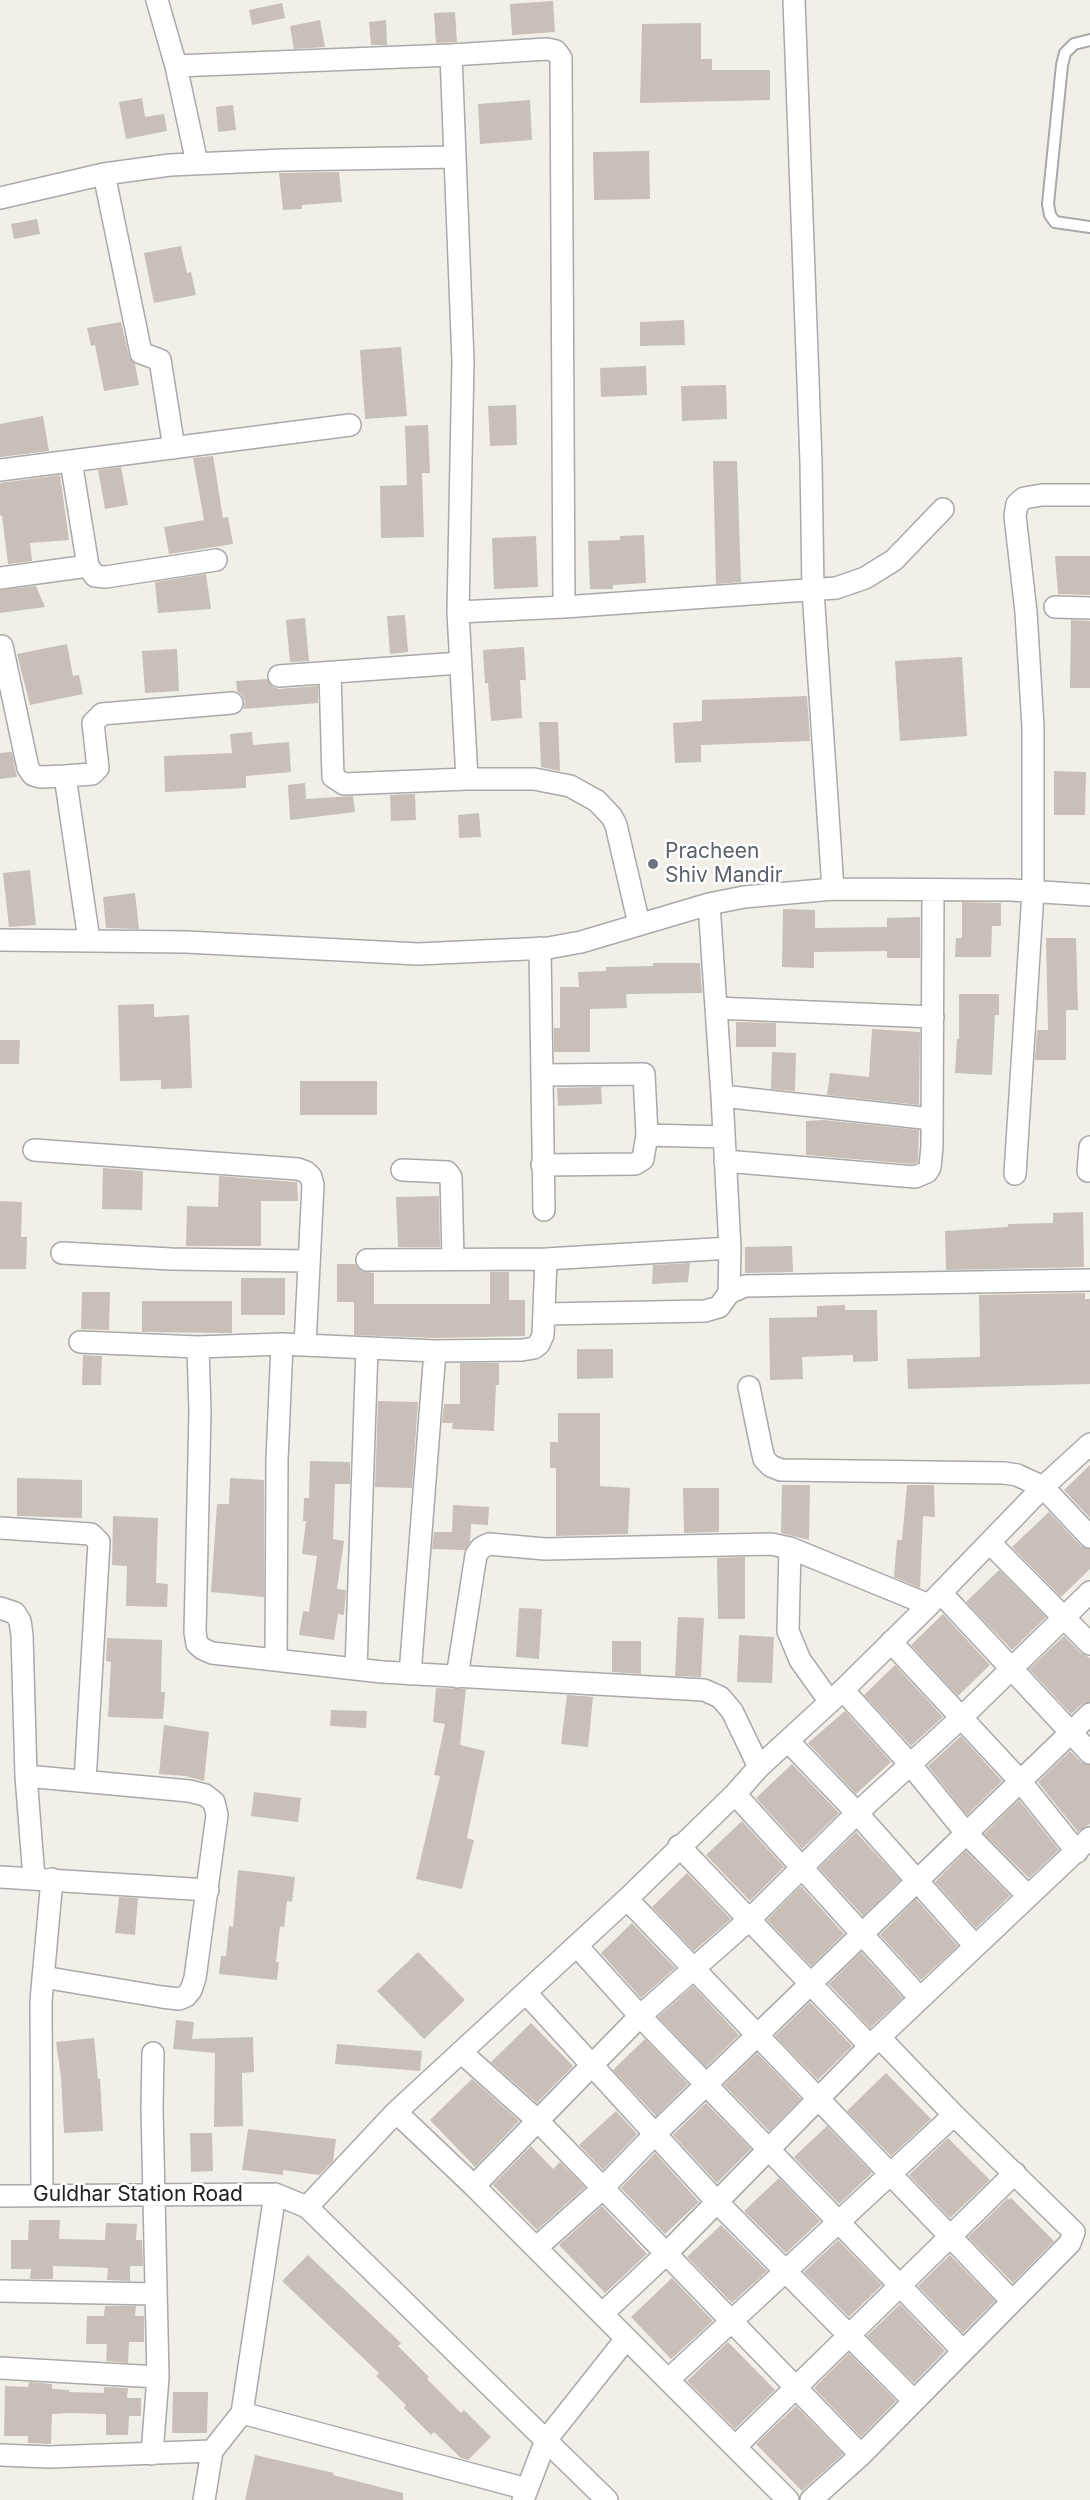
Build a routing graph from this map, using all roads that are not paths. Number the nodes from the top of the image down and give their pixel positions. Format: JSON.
{"nodes":[{"id":1,"x":156,"y":0,"type":"edge"},
{"id":2,"x":794,"y":0,"type":"edge"},
{"id":3,"x":1090,"y":40,"type":"edge"},
{"id":4,"x":451,"y":55,"type":"junction"},
{"id":5,"x":176,"y":66,"type":"junction"},
{"id":6,"x":455,"y":157,"type":"junction"},
{"id":7,"x":197,"y":163,"type":"junction"},
{"id":8,"x":104,"y":174,"type":"junction"},
{"id":9,"x":0,"y":198,"type":"edge"},
{"id":10,"x":1090,"y":227,"type":"edge"},
{"id":11,"x":350,"y":425,"type":"dead end"},
{"id":12,"x":174,"y":448,"type":"junction"},
{"id":13,"x":71,"y":461,"type":"junction"},
{"id":14,"x":0,"y":470,"type":"edge"},
{"id":15,"x":1090,"y":495,"type":"edge"},
{"id":16,"x":943,"y":509,"type":"dead end"},
{"id":17,"x":216,"y":560,"type":"dead end"},
{"id":18,"x":88,"y":566,"type":"junction"},
{"id":19,"x":0,"y":578,"type":"edge"},
{"id":20,"x":813,"y":591,"type":"junction"},
{"id":21,"x":564,"y":607,"type":"junction"},
{"id":22,"x":1055,"y":607,"type":"dead end"},
{"id":23,"x":1090,"y":608,"type":"edge"},
{"id":24,"x":458,"y":612,"type":"junction"},
{"id":25,"x":2,"y":646,"type":"dead end"},
{"id":26,"x":460,"y":663,"type":"junction"},
{"id":27,"x":330,"y":673,"type":"junction"},
{"id":28,"x":279,"y":676,"type":"dead end"},
{"id":29,"x":232,"y":703,"type":"dead end"},
{"id":30,"x":64,"y":776,"type":"junction"},
{"id":31,"x":467,"y":778,"type":"junction"},
{"id":32,"x":833,"y":889,"type":"junction"},
{"id":33,"x":933,"y":890,"type":"junction"},
{"id":34,"x":1033,"y":891,"type":"junction"},
{"id":35,"x":1090,"y":895,"type":"edge"},
{"id":36,"x":709,"y":904,"type":"junction"},
{"id":37,"x":639,"y":924,"type":"junction"},
{"id":38,"x":0,"y":940,"type":"edge"},
{"id":39,"x":89,"y":940,"type":"junction"},
{"id":40,"x":540,"y":948,"type":"junction"},
{"id":41,"x":716,"y":1008,"type":"junction"},
{"id":42,"x":933,"y":1017,"type":"junction"},
{"id":43,"x":544,"y":1075,"type":"junction"},
{"id":44,"x":722,"y":1096,"type":"junction"},
{"id":45,"x":932,"y":1119,"type":"junction"},
{"id":46,"x":647,"y":1135,"type":"junction"},
{"id":47,"x":724,"y":1137,"type":"junction"},
{"id":48,"x":1090,"y":1147,"type":"edge"},
{"id":49,"x":34,"y":1150,"type":"dead end"},
{"id":50,"x":725,"y":1161,"type":"junction"},
{"id":51,"x":542,"y":1165,"type":"junction"},
{"id":52,"x":402,"y":1170,"type":"dead end"},
{"id":53,"x":1089,"y":1171,"type":"edge"},
{"id":54,"x":1015,"y":1173,"type":"dead end"},
{"id":55,"x":544,"y":1210,"type":"dead end"},
{"id":56,"x":730,"y":1248,"type":"junction"},
{"id":57,"x":62,"y":1253,"type":"dead end"},
{"id":58,"x":546,"y":1258,"type":"junction"},
{"id":59,"x":453,"y":1259,"type":"junction"},
{"id":60,"x":367,"y":1260,"type":"dead end"},
{"id":61,"x":307,"y":1261,"type":"junction"},
{"id":62,"x":1090,"y":1280,"type":"edge"},
{"id":63,"x":729,"y":1293,"type":"junction"},
{"id":64,"x":545,"y":1314,"type":"junction"},
{"id":65,"x":80,"y":1342,"type":"dead end"},
{"id":66,"x":282,"y":1344,"type":"junction"},
{"id":67,"x":304,"y":1345,"type":"junction"},
{"id":68,"x":198,"y":1347,"type":"junction"},
{"id":69,"x":367,"y":1348,"type":"junction"},
{"id":70,"x":435,"y":1351,"type":"junction"},
{"id":71,"x":750,"y":1388,"type":"dead end"},
{"id":72,"x":1090,"y":1444,"type":"edge"},
{"id":73,"x":1043,"y":1486,"type":"junction"},
{"id":74,"x":0,"y":1528,"type":"edge"},
{"id":75,"x":1090,"y":1537,"type":"edge"},
{"id":76,"x":990,"y":1543,"type":"junction"},
{"id":77,"x":790,"y":1548,"type":"junction"},
{"id":78,"x":1090,"y":1592,"type":"edge"},
{"id":79,"x":935,"y":1599,"type":"junction"},
{"id":80,"x":0,"y":1608,"type":"edge"},
{"id":81,"x":1063,"y":1618,"type":"junction"},
{"id":82,"x":891,"y":1642,"type":"junction"},
{"id":83,"x":1090,"y":1644,"type":"edge"},
{"id":84,"x":276,"y":1660,"type":"junction"},
{"id":85,"x":356,"y":1669,"type":"junction"},
{"id":86,"x":1011,"y":1669,"type":"junction"},
{"id":87,"x":410,"y":1674,"type":"junction"},
{"id":88,"x":457,"y":1677,"type":"junction"},
{"id":89,"x":836,"y":1696,"type":"junction"},
{"id":90,"x":1090,"y":1714,"type":"edge"},
{"id":91,"x":961,"y":1718,"type":"junction"},
{"id":92,"x":1072,"y":1731,"type":"junction"},
{"id":93,"x":788,"y":1741,"type":"junction"},
{"id":94,"x":1090,"y":1753,"type":"edge"},
{"id":95,"x":910,"y":1764,"type":"junction"},
{"id":96,"x":759,"y":1767,"type":"junction"},
{"id":97,"x":26,"y":1776,"type":"junction"},
{"id":98,"x":85,"y":1781,"type":"junction"},
{"id":99,"x":1021,"y":1782,"type":"junction"},
{"id":100,"x":735,"y":1794,"type":"junction"},
{"id":101,"x":857,"y":1813,"type":"junction"},
{"id":102,"x":966,"y":1833,"type":"junction"},
{"id":103,"x":1084,"y":1845,"type":"edge"},
{"id":104,"x":680,"y":1846,"type":"junction"},
{"id":105,"x":802,"y":1868,"type":"junction"},
{"id":106,"x":0,"y":1877,"type":"edge"},
{"id":107,"x":43,"y":1878,"type":"junction"},
{"id":108,"x":918,"y":1881,"type":"junction"},
{"id":109,"x":208,"y":1890,"type":"junction"},
{"id":110,"x":1027,"y":1895,"type":"junction"},
{"id":111,"x":627,"y":1899,"type":"junction"},
{"id":112,"x":750,"y":1919,"type":"junction"},
{"id":113,"x":862,"y":1935,"type":"junction"},
{"id":114,"x":975,"y":1946,"type":"junction"},
{"id":115,"x":577,"y":1947,"type":"junction"},
{"id":116,"x":694,"y":1967,"type":"junction"},
{"id":117,"x":43,"y":1977,"type":"junction"},
{"id":118,"x":810,"y":1985,"type":"junction"},
{"id":119,"x":526,"y":1993,"type":"junction"},
{"id":120,"x":920,"y":1998,"type":"junction"},
{"id":121,"x":640,"y":2016,"type":"junction"},
{"id":122,"x":758,"y":2036,"type":"junction"},
{"id":123,"x":875,"y":2041,"type":"junction"},
{"id":124,"x":153,"y":2053,"type":"dead end"},
{"id":125,"x":462,"y":2053,"type":"junction"},
{"id":126,"x":591,"y":2065,"type":"junction"},
{"id":127,"x":707,"y":2086,"type":"junction"},
{"id":128,"x":818,"y":2098,"type":"junction"},
{"id":129,"x":396,"y":2112,"type":"junction"},
{"id":130,"x":954,"y":2115,"type":"junction"},
{"id":131,"x":537,"y":2120,"type":"junction"},
{"id":132,"x":655,"y":2134,"type":"junction"},
{"id":133,"x":770,"y":2149,"type":"junction"},
{"id":134,"x":891,"y":2173,"type":"junction"},
{"id":135,"x":1015,"y":2173,"type":"junction"},
{"id":136,"x":474,"y":2186,"type":"junction"},
{"id":137,"x":602,"y":2188,"type":"junction"},
{"id":138,"x":275,"y":2194,"type":"junction"},
{"id":139,"x":42,"y":2195,"type":"junction"},
{"id":140,"x":154,"y":2195,"type":"junction"},
{"id":141,"x":0,"y":2196,"type":"edge"},
{"id":142,"x":717,"y":2202,"type":"junction"},
{"id":143,"x":307,"y":2207,"type":"junction"},
{"id":144,"x":839,"y":2222,"type":"junction"},
{"id":145,"x":951,"y":2236,"type":"junction"},
{"id":146,"x":536,"y":2248,"type":"junction"},
{"id":147,"x":665,"y":2255,"type":"junction"},
{"id":148,"x":785,"y":2271,"type":"junction"},
{"id":149,"x":901,"y":2285,"type":"junction"},
{"id":150,"x":0,"y":2291,"type":"edge"},
{"id":151,"x":155,"y":2294,"type":"junction"},
{"id":152,"x":1012,"y":2301,"type":"junction"},
{"id":153,"x":602,"y":2314,"type":"junction"},
{"id":154,"x":732,"y":2321,"type":"junction"},
{"id":155,"x":848,"y":2336,"type":"junction"},
{"id":156,"x":626,"y":2339,"type":"junction"},
{"id":157,"x":963,"y":2351,"type":"junction"},
{"id":158,"x":0,"y":2368,"type":"edge"},
{"id":159,"x":158,"y":2377,"type":"junction"},
{"id":160,"x":668,"y":2380,"type":"junction"},
{"id":161,"x":796,"y":2388,"type":"junction"},
{"id":162,"x":914,"y":2401,"type":"junction"},
{"id":163,"x":242,"y":2413,"type":"junction"},
{"id":164,"x":546,"y":2440,"type":"junction"},
{"id":165,"x":735,"y":2447,"type":"junction"},
{"id":166,"x":212,"y":2451,"type":"junction"},
{"id":167,"x":152,"y":2454,"type":"junction"},
{"id":168,"x":0,"y":2455,"type":"edge"},
{"id":169,"x":861,"y":2455,"type":"junction"},
{"id":170,"x":525,"y":2494,"type":"edge"},
{"id":171,"x":204,"y":2500,"type":"edge"},
{"id":172,"x":607,"y":2500,"type":"edge"},
{"id":173,"x":788,"y":2500,"type":"edge"},
{"id":174,"x":811,"y":2500,"type":"edge"}],
"edges":[{"from":1,"to":5,"type":"street"},
{"from":2,"to":20,"type":"street"},
{"from":3,"to":10,"type":"lane"},
{"from":4,"to":5,"type":"street"},
{"from":4,"to":6,"type":"street"},
{"from":4,"to":21,"type":"street"},
{"from":5,"to":7,"type":"street"},
{"from":6,"to":7,"type":"street"},
{"from":6,"to":24,"type":"street"},
{"from":7,"to":8,"type":"street"},
{"from":8,"to":9,"type":"street"},
{"from":8,"to":12,"type":"street"},
{"from":11,"to":12,"type":"street"},
{"from":12,"to":13,"type":"street"},
{"from":13,"to":14,"type":"street"},
{"from":13,"to":18,"type":"street"},
{"from":15,"to":34,"type":"street"},
{"from":16,"to":20,"type":"street"},
{"from":17,"to":18,"type":"street"},
{"from":18,"to":19,"type":"street"},
{"from":20,"to":21,"type":"street"},
{"from":20,"to":32,"type":"street"},
{"from":21,"to":24,"type":"street"},
{"from":22,"to":23,"type":"street"},
{"from":24,"to":26,"type":"street"},
{"from":25,"to":30,"type":"street"},
{"from":26,"to":27,"type":"street"},
{"from":26,"to":31,"type":"street"},
{"from":27,"to":28,"type":"street"},
{"from":27,"to":31,"type":"street"},
{"from":29,"to":30,"type":"street"},
{"from":30,"to":39,"type":"street"},
{"from":31,"to":37,"type":"street"},
{"from":32,"to":33,"type":"street"},
{"from":32,"to":36,"type":"street"},
{"from":33,"to":34,"type":"street"},
{"from":33,"to":42,"type":"street"},
{"from":34,"to":35,"type":"street"},
{"from":34,"to":54,"type":"street"},
{"from":36,"to":37,"type":"street"},
{"from":36,"to":41,"type":"street"},
{"from":37,"to":40,"type":"street"},
{"from":38,"to":39,"type":"street"},
{"from":39,"to":40,"type":"street"},
{"from":40,"to":43,"type":"street"},
{"from":41,"to":42,"type":"street"},
{"from":41,"to":44,"type":"street"},
{"from":42,"to":45,"type":"street"},
{"from":43,"to":46,"type":"street"},
{"from":43,"to":51,"type":"street"},
{"from":44,"to":45,"type":"street"},
{"from":44,"to":47,"type":"street"},
{"from":45,"to":50,"type":"street"},
{"from":46,"to":47,"type":"street"},
{"from":46,"to":51,"type":"street"},
{"from":47,"to":50,"type":"street"},
{"from":48,"to":53,"type":"street"},
{"from":49,"to":61,"type":"street"},
{"from":50,"to":56,"type":"street"},
{"from":51,"to":55,"type":"street"},
{"from":52,"to":59,"type":"street"},
{"from":56,"to":58,"type":"street"},
{"from":56,"to":63,"type":"street"},
{"from":57,"to":61,"type":"street"},
{"from":58,"to":59,"type":"street"},
{"from":58,"to":64,"type":"street"},
{"from":59,"to":60,"type":"street"},
{"from":61,"to":67,"type":"street"},
{"from":62,"to":63,"type":"street"},
{"from":63,"to":64,"type":"street"},
{"from":64,"to":70,"type":"street"},
{"from":65,"to":68,"type":"street"},
{"from":66,"to":67,"type":"street"},
{"from":66,"to":68,"type":"street"},
{"from":66,"to":84,"type":"street"},
{"from":67,"to":69,"type":"street"},
{"from":68,"to":84,"type":"street"},
{"from":69,"to":70,"type":"street"},
{"from":69,"to":85,"type":"street"},
{"from":70,"to":87,"type":"street"},
{"from":71,"to":73,"type":"street"},
{"from":72,"to":73,"type":"street"},
{"from":73,"to":75,"type":"street"},
{"from":73,"to":76,"type":"street"},
{"from":74,"to":98,"type":"street"},
{"from":76,"to":79,"type":"street"},
{"from":76,"to":81,"type":"street"},
{"from":77,"to":79,"type":"street"},
{"from":77,"to":88,"type":"street"},
{"from":77,"to":89,"type":"street"},
{"from":78,"to":81,"type":"street"},
{"from":79,"to":82,"type":"street"},
{"from":79,"to":86,"type":"street"},
{"from":80,"to":97,"type":"street"},
{"from":81,"to":83,"type":"street"},
{"from":81,"to":86,"type":"street"},
{"from":82,"to":89,"type":"street"},
{"from":82,"to":91,"type":"street"},
{"from":84,"to":85,"type":"street"},
{"from":85,"to":87,"type":"street"},
{"from":86,"to":91,"type":"street"},
{"from":86,"to":92,"type":"street"},
{"from":87,"to":88,"type":"street"},
{"from":88,"to":96,"type":"street"},
{"from":89,"to":93,"type":"street"},
{"from":89,"to":95,"type":"street"},
{"from":90,"to":92,"type":"street"},
{"from":91,"to":95,"type":"street"},
{"from":91,"to":99,"type":"street"},
{"from":92,"to":94,"type":"street"},
{"from":92,"to":99,"type":"street"},
{"from":93,"to":96,"type":"street"},
{"from":93,"to":101,"type":"street"},
{"from":95,"to":101,"type":"street"},
{"from":95,"to":102,"type":"street"},
{"from":96,"to":100,"type":"street"},
{"from":97,"to":98,"type":"street"},
{"from":97,"to":107,"type":"street"},
{"from":98,"to":109,"type":"street"},
{"from":99,"to":102,"type":"street"},
{"from":99,"to":103,"type":"street"},
{"from":100,"to":104,"type":"street"},
{"from":100,"to":105,"type":"street"},
{"from":101,"to":105,"type":"street"},
{"from":101,"to":108,"type":"street"},
{"from":102,"to":108,"type":"street"},
{"from":102,"to":110,"type":"street"},
{"from":103,"to":110,"type":"street"},
{"from":104,"to":111,"type":"street"},
{"from":104,"to":112,"type":"street"},
{"from":105,"to":112,"type":"street"},
{"from":105,"to":113,"type":"street"},
{"from":106,"to":107,"type":"street"},
{"from":107,"to":109,"type":"street"},
{"from":107,"to":117,"type":"street"},
{"from":108,"to":113,"type":"street"},
{"from":108,"to":114,"type":"street"},
{"from":109,"to":117,"type":"street"},
{"from":110,"to":114,"type":"street"},
{"from":111,"to":115,"type":"street"},
{"from":111,"to":116,"type":"street"},
{"from":112,"to":116,"type":"street"},
{"from":112,"to":118,"type":"street"},
{"from":113,"to":118,"type":"street"},
{"from":113,"to":120,"type":"street"},
{"from":114,"to":120,"type":"street"},
{"from":115,"to":119,"type":"street"},
{"from":115,"to":121,"type":"street"},
{"from":116,"to":121,"type":"street"},
{"from":116,"to":122,"type":"street"},
{"from":117,"to":139,"type":"street"},
{"from":118,"to":122,"type":"street"},
{"from":118,"to":123,"type":"street"},
{"from":119,"to":125,"type":"street"},
{"from":119,"to":126,"type":"street"},
{"from":120,"to":123,"type":"street"},
{"from":121,"to":126,"type":"street"},
{"from":121,"to":127,"type":"street"},
{"from":122,"to":127,"type":"street"},
{"from":122,"to":128,"type":"street"},
{"from":123,"to":128,"type":"street"},
{"from":123,"to":130,"type":"street"},
{"from":124,"to":140,"type":"street"},
{"from":125,"to":129,"type":"street"},
{"from":125,"to":131,"type":"street"},
{"from":126,"to":131,"type":"street"},
{"from":126,"to":132,"type":"street"},
{"from":127,"to":132,"type":"street"},
{"from":127,"to":133,"type":"street"},
{"from":128,"to":133,"type":"street"},
{"from":128,"to":134,"type":"street"},
{"from":129,"to":136,"type":"street"},
{"from":129,"to":143,"type":"street"},
{"from":130,"to":134,"type":"street"},
{"from":130,"to":135,"type":"street"},
{"from":131,"to":136,"type":"street"},
{"from":131,"to":137,"type":"street"},
{"from":132,"to":137,"type":"street"},
{"from":132,"to":142,"type":"street"},
{"from":133,"to":142,"type":"street"},
{"from":133,"to":144,"type":"street"},
{"from":134,"to":144,"type":"street"},
{"from":134,"to":145,"type":"street"},
{"from":135,"to":145,"type":"street"},
{"from":135,"to":152,"type":"street"},
{"from":136,"to":146,"type":"street"},
{"from":137,"to":146,"type":"street"},
{"from":137,"to":147,"type":"street"},
{"from":138,"to":140,"type":"street","name":"Guldhar Station Road"},
{"from":138,"to":143,"type":"street"},
{"from":138,"to":163,"type":"street"},
{"from":139,"to":140,"type":"street","name":"Guldhar Station Road"},
{"from":139,"to":141,"type":"street","name":"Guldhar Station Road"},
{"from":140,"to":151,"type":"street"},
{"from":142,"to":147,"type":"street"},
{"from":142,"to":148,"type":"street"},
{"from":143,"to":164,"type":"street"},
{"from":144,"to":148,"type":"street"},
{"from":144,"to":149,"type":"street"},
{"from":145,"to":149,"type":"street"},
{"from":145,"to":152,"type":"street"},
{"from":146,"to":153,"type":"street"},
{"from":147,"to":153,"type":"street"},
{"from":147,"to":154,"type":"street"},
{"from":148,"to":154,"type":"street"},
{"from":148,"to":155,"type":"street"},
{"from":149,"to":155,"type":"street"},
{"from":149,"to":157,"type":"street"},
{"from":150,"to":151,"type":"street"},
{"from":151,"to":159,"type":"street"},
{"from":152,"to":157,"type":"street"},
{"from":153,"to":156,"type":"street"},
{"from":154,"to":160,"type":"street"},
{"from":154,"to":161,"type":"street"},
{"from":155,"to":161,"type":"street"},
{"from":155,"to":162,"type":"street"},
{"from":156,"to":160,"type":"street"},
{"from":156,"to":164,"type":"street"},
{"from":157,"to":162,"type":"street"},
{"from":158,"to":159,"type":"street"},
{"from":159,"to":167,"type":"street"},
{"from":160,"to":165,"type":"street"},
{"from":161,"to":165,"type":"street"},
{"from":161,"to":169,"type":"street"},
{"from":162,"to":169,"type":"street"},
{"from":163,"to":166,"type":"street"},
{"from":163,"to":170,"type":"street"},
{"from":164,"to":170,"type":"street"},
{"from":164,"to":172,"type":"street"},
{"from":165,"to":173,"type":"street"},
{"from":166,"to":167,"type":"street"},
{"from":166,"to":171,"type":"street"},
{"from":167,"to":168,"type":"street"},
{"from":169,"to":174,"type":"street"}]}
